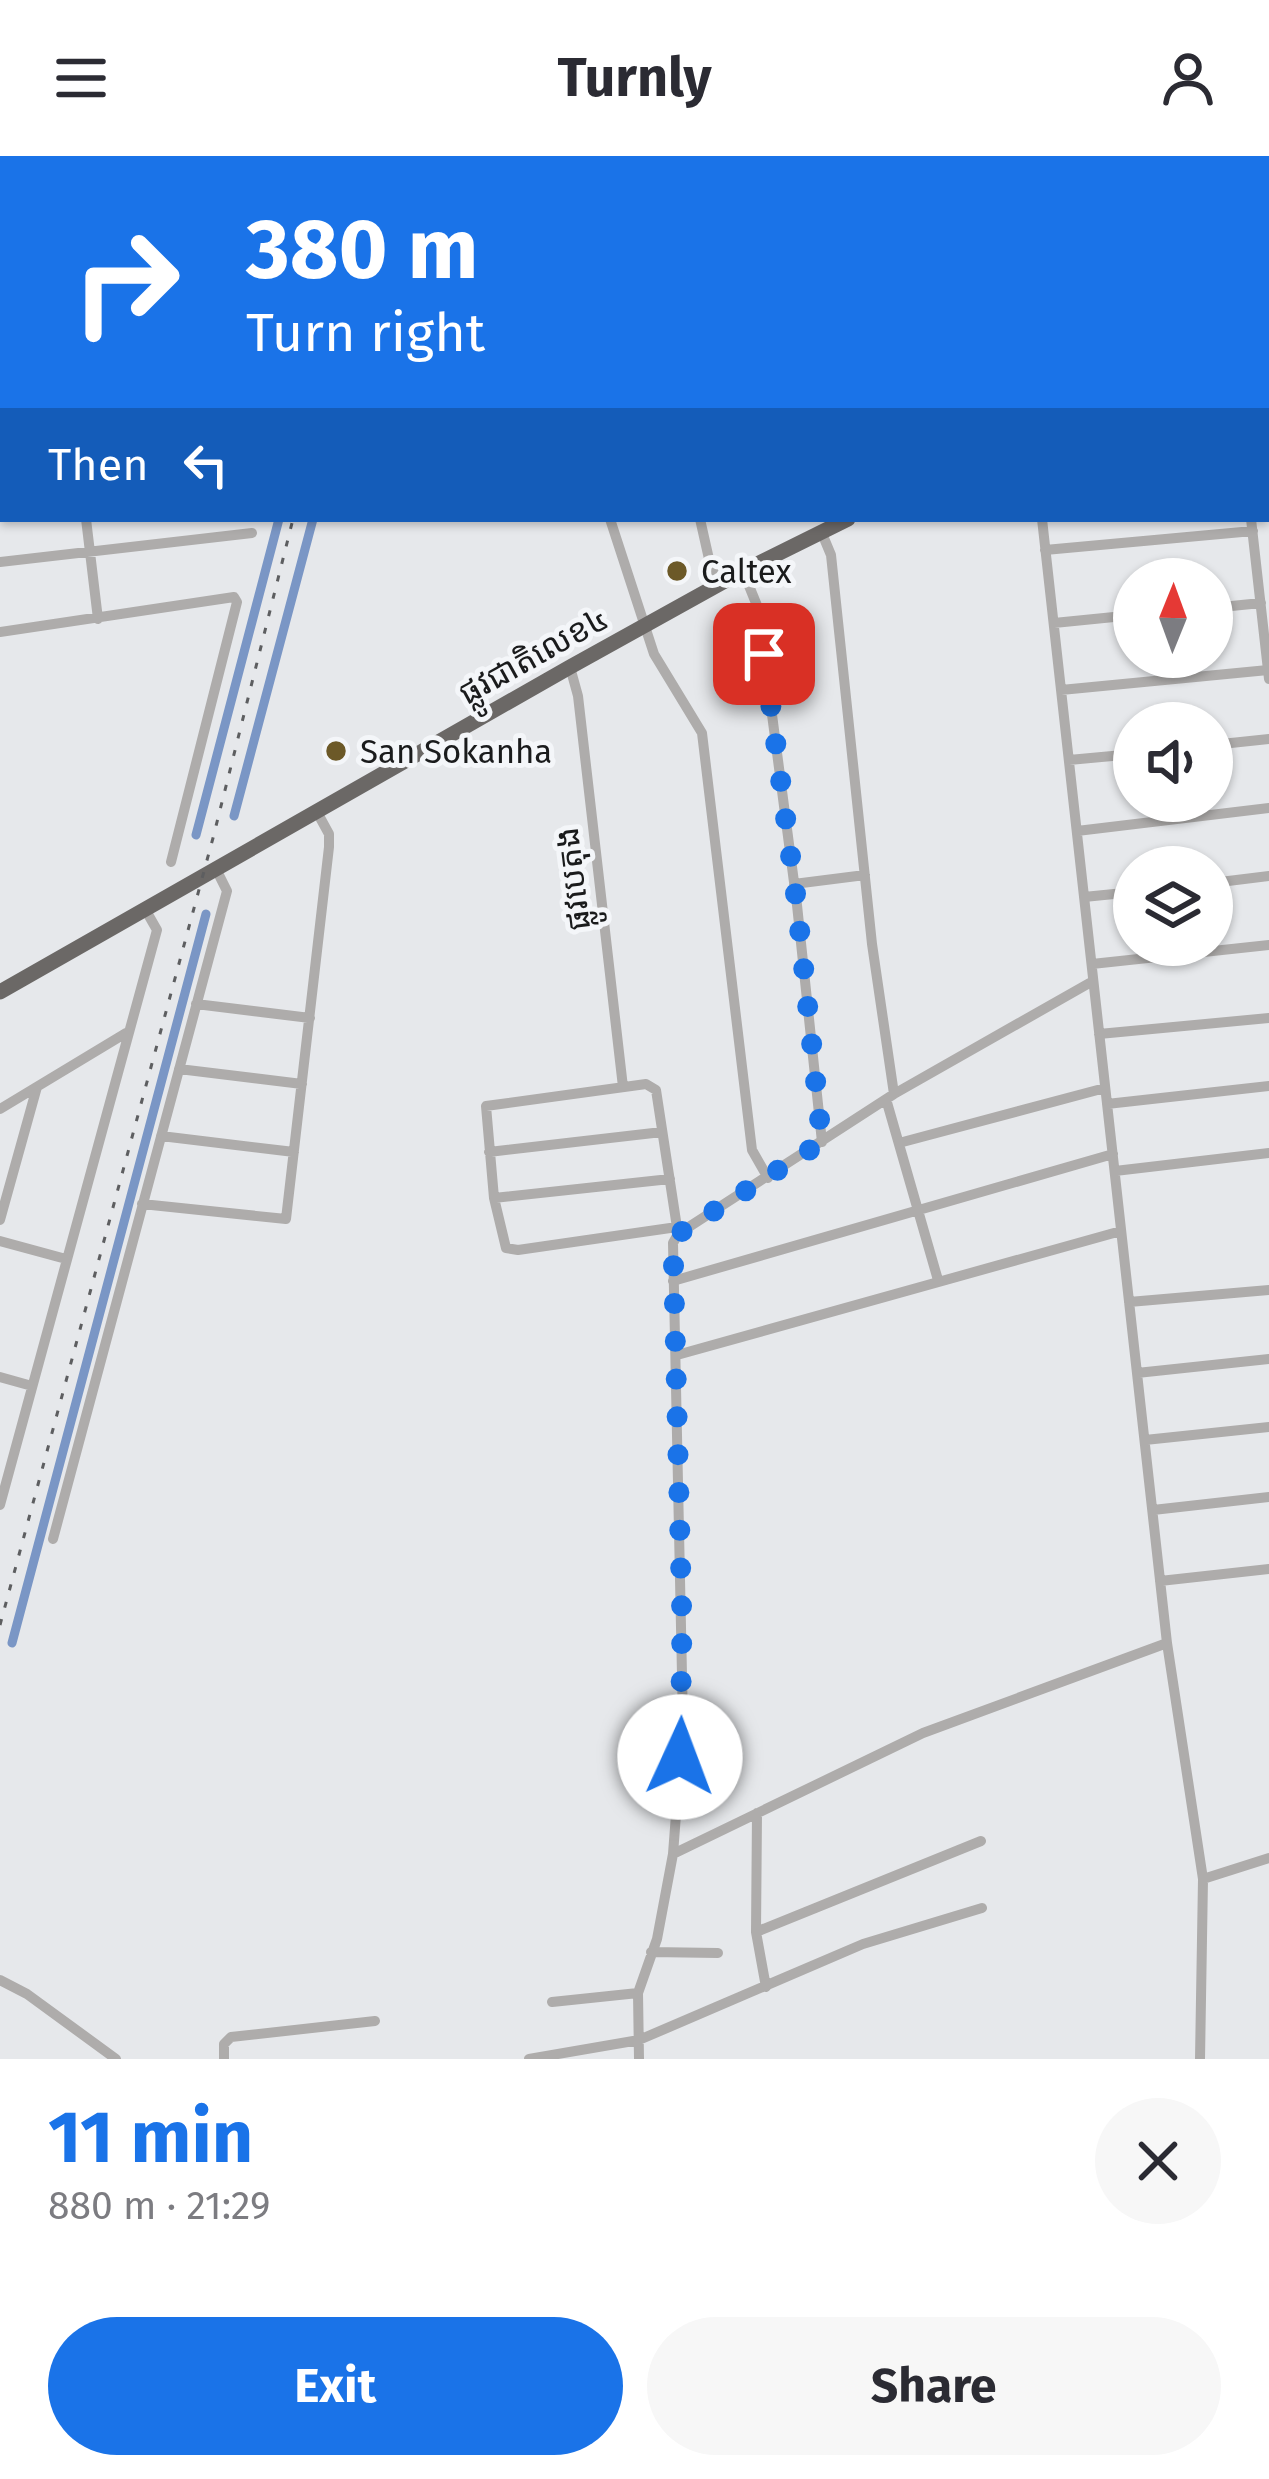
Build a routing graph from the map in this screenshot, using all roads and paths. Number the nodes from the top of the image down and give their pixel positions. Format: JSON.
{"nodes":[{"id":1,"x":86,"y":522,"type":"edge"},
{"id":2,"x":611,"y":522,"type":"edge"},
{"id":3,"x":701,"y":522,"type":"edge"},
{"id":4,"x":841,"y":522,"type":"edge"},
{"id":5,"x":1042,"y":522,"type":"edge"},
{"id":6,"x":1252,"y":525,"type":"edge"},
{"id":7,"x":821,"y":531,"type":"junction"},
{"id":8,"x":252,"y":533,"type":"dead end"},
{"id":9,"x":90,"y":550,"type":"junction"},
{"id":10,"x":1046,"y":550,"type":"junction"},
{"id":11,"x":0,"y":562,"type":"edge"},
{"id":12,"x":743,"y":571,"type":"junction"},
{"id":13,"x":721,"y":583,"type":"junction"},
{"id":14,"x":1261,"y":603,"type":"junction"},
{"id":15,"x":1233,"y":606,"type":"edge"},
{"id":16,"x":1113,"y":617,"type":"edge"},
{"id":17,"x":98,"y":619,"type":"junction"},
{"id":18,"x":1054,"y":623,"type":"junction"},
{"id":19,"x":644,"y":627,"type":"junction"},
{"id":20,"x":0,"y":632,"type":"edge"},
{"id":21,"x":570,"y":667,"type":"junction"},
{"id":22,"x":1268,"y":670,"type":"edge"},
{"id":23,"x":1269,"y":679,"type":"edge"},
{"id":24,"x":1061,"y":690,"type":"junction"},
{"id":25,"x":1269,"y":740,"type":"edge"},
{"id":26,"x":1233,"y":744,"type":"edge"},
{"id":27,"x":1113,"y":756,"type":"edge"},
{"id":28,"x":1069,"y":760,"type":"junction"},
{"id":29,"x":1269,"y":808,"type":"edge"},
{"id":30,"x":317,"y":812,"type":"junction"},
{"id":31,"x":1077,"y":831,"type":"junction"},
{"id":32,"x":171,"y":862,"type":"dead end"},
{"id":33,"x":216,"y":869,"type":"junction"},
{"id":34,"x":865,"y":875,"type":"junction"},
{"id":35,"x":1269,"y":876,"type":"edge"},
{"id":36,"x":1233,"y":880,"type":"edge"},
{"id":37,"x":794,"y":884,"type":"junction"},
{"id":38,"x":1113,"y":894,"type":"edge"},
{"id":39,"x":1084,"y":897,"type":"junction"},
{"id":40,"x":145,"y":909,"type":"junction"},
{"id":41,"x":1269,"y":945,"type":"edge"},
{"id":42,"x":1092,"y":964,"type":"junction"},
{"id":43,"x":1094,"y":981,"type":"junction"},
{"id":44,"x":0,"y":992,"type":"edge"},
{"id":45,"x":196,"y":1004,"type":"junction"},
{"id":46,"x":310,"y":1018,"type":"junction"},
{"id":47,"x":1269,"y":1018,"type":"edge"},
{"id":48,"x":127,"y":1033,"type":"junction"},
{"id":49,"x":1100,"y":1034,"type":"junction"},
{"id":50,"x":179,"y":1070,"type":"junction"},
{"id":51,"x":302,"y":1084,"type":"junction"},
{"id":52,"x":1269,"y":1086,"type":"edge"},
{"id":53,"x":38,"y":1087,"type":"junction"},
{"id":54,"x":623,"y":1087,"type":"junction"},
{"id":55,"x":1106,"y":1088,"type":"junction"},
{"id":56,"x":890,"y":1096,"type":"junction"},
{"id":57,"x":1107,"y":1104,"type":"junction"},
{"id":58,"x":0,"y":1109,"type":"edge"},
{"id":59,"x":662,"y":1132,"type":"junction"},
{"id":60,"x":161,"y":1136,"type":"junction"},
{"id":61,"x":822,"y":1142,"type":"junction"},
{"id":62,"x":899,"y":1143,"type":"junction"},
{"id":63,"x":294,"y":1152,"type":"junction"},
{"id":64,"x":489,"y":1152,"type":"junction"},
{"id":65,"x":1269,"y":1153,"type":"edge"},
{"id":66,"x":1113,"y":1154,"type":"junction"},
{"id":67,"x":1114,"y":1171,"type":"junction"},
{"id":68,"x":768,"y":1178,"type":"junction"},
{"id":69,"x":670,"y":1179,"type":"junction"},
{"id":70,"x":494,"y":1198,"type":"junction"},
{"id":71,"x":142,"y":1204,"type":"junction"},
{"id":72,"x":918,"y":1208,"type":"junction"},
{"id":73,"x":0,"y":1220,"type":"edge"},
{"id":74,"x":678,"y":1230,"type":"junction"},
{"id":75,"x":1121,"y":1231,"type":"junction"},
{"id":76,"x":0,"y":1241,"type":"edge"},
{"id":77,"x":66,"y":1259,"type":"junction"},
{"id":78,"x":938,"y":1280,"type":"junction"},
{"id":79,"x":673,"y":1281,"type":"junction"},
{"id":80,"x":1269,"y":1290,"type":"edge"},
{"id":81,"x":1129,"y":1302,"type":"junction"},
{"id":82,"x":677,"y":1355,"type":"junction"},
{"id":83,"x":1269,"y":1360,"type":"edge"},
{"id":84,"x":1137,"y":1373,"type":"junction"},
{"id":85,"x":0,"y":1377,"type":"edge"},
{"id":86,"x":32,"y":1386,"type":"junction"},
{"id":87,"x":1269,"y":1427,"type":"edge"},
{"id":88,"x":1145,"y":1440,"type":"junction"},
{"id":89,"x":1269,"y":1497,"type":"edge"},
{"id":90,"x":0,"y":1505,"type":"edge"},
{"id":91,"x":1153,"y":1510,"type":"junction"},
{"id":92,"x":53,"y":1539,"type":"dead end"},
{"id":93,"x":1269,"y":1569,"type":"edge"},
{"id":94,"x":1160,"y":1581,"type":"junction"},
{"id":95,"x":1167,"y":1643,"type":"junction"},
{"id":96,"x":757,"y":1814,"type":"junction"},
{"id":97,"x":981,"y":1840,"type":"dead end"},
{"id":98,"x":673,"y":1854,"type":"junction"},
{"id":99,"x":1269,"y":1858,"type":"edge"},
{"id":100,"x":1204,"y":1879,"type":"junction"},
{"id":101,"x":982,"y":1908,"type":"dead end"},
{"id":102,"x":756,"y":1932,"type":"junction"},
{"id":103,"x":651,"y":1952,"type":"junction"},
{"id":104,"x":718,"y":1953,"type":"dead end"},
{"id":105,"x":0,"y":1980,"type":"edge"},
{"id":106,"x":766,"y":1987,"type":"junction"},
{"id":107,"x":638,"y":1993,"type":"junction"},
{"id":108,"x":552,"y":2002,"type":"dead end"},
{"id":109,"x":375,"y":2021,"type":"dead end"},
{"id":110,"x":639,"y":2040,"type":"junction"},
{"id":111,"x":116,"y":2059,"type":"edge"},
{"id":112,"x":224,"y":2059,"type":"edge"},
{"id":113,"x":530,"y":2059,"type":"edge"},
{"id":114,"x":639,"y":2059,"type":"edge"},
{"id":115,"x":1200,"y":2059,"type":"edge"}],
"edges":[{"from":1,"to":9,"type":"street"},
{"from":2,"to":19,"type":"street"},
{"from":3,"to":13,"type":"street"},
{"from":4,"to":7,"type":"highway","name":"ផ្លូវជាតិលេខ៤"},
{"from":5,"to":10,"type":"street"},
{"from":6,"to":10,"type":"street"},
{"from":6,"to":14,"type":"street"},
{"from":7,"to":12,"type":"highway","name":"ផ្លូវជាតិលេខ៤"},
{"from":7,"to":34,"type":"street"},
{"from":8,"to":9,"type":"street"},
{"from":9,"to":11,"type":"street"},
{"from":9,"to":17,"type":"street"},
{"from":10,"to":18,"type":"street"},
{"from":12,"to":13,"type":"highway","name":"ផ្លូវជាតិលេខ៤"},
{"from":12,"to":37,"type":"street"},
{"from":13,"to":19,"type":"highway","name":"ផ្លូវជាតិលេខ៤"},
{"from":14,"to":15,"type":"street"},
{"from":14,"to":22,"type":"street"},
{"from":16,"to":18,"type":"street"},
{"from":17,"to":20,"type":"street"},
{"from":17,"to":32,"type":"street"},
{"from":18,"to":24,"type":"street"},
{"from":19,"to":21,"type":"highway","name":"ផ្លូវជាតិលេខ៤"},
{"from":19,"to":68,"type":"street"},
{"from":21,"to":30,"type":"highway","name":"ផ្លូវជាតិលេខ៤"},
{"from":21,"to":54,"type":"street","name":"ផ្លូវបេតុង"},
{"from":22,"to":23,"type":"street"},
{"from":22,"to":24,"type":"street"},
{"from":24,"to":28,"type":"street"},
{"from":25,"to":26,"type":"street"},
{"from":27,"to":28,"type":"street"},
{"from":28,"to":31,"type":"street"},
{"from":29,"to":31,"type":"street"},
{"from":30,"to":33,"type":"highway","name":"ផ្លូវជាតិលេខ៤"},
{"from":30,"to":46,"type":"street"},
{"from":31,"to":39,"type":"street"},
{"from":33,"to":40,"type":"highway","name":"ផ្លូវជាតិលេខ៤"},
{"from":33,"to":45,"type":"street"},
{"from":34,"to":37,"type":"street"},
{"from":34,"to":56,"type":"street"},
{"from":35,"to":36,"type":"street"},
{"from":37,"to":61,"type":"street"},
{"from":38,"to":39,"type":"street"},
{"from":39,"to":42,"type":"street"},
{"from":40,"to":44,"type":"highway","name":"ផ្លូវជាតិលេខ៤"},
{"from":40,"to":48,"type":"street"},
{"from":41,"to":42,"type":"street"},
{"from":42,"to":43,"type":"street"},
{"from":43,"to":49,"type":"street"},
{"from":43,"to":56,"type":"street"},
{"from":45,"to":46,"type":"street"},
{"from":45,"to":50,"type":"street"},
{"from":46,"to":51,"type":"street"},
{"from":47,"to":49,"type":"street"},
{"from":48,"to":53,"type":"street"},
{"from":48,"to":77,"type":"street"},
{"from":49,"to":55,"type":"street"},
{"from":50,"to":51,"type":"street"},
{"from":50,"to":60,"type":"street"},
{"from":51,"to":63,"type":"street"},
{"from":52,"to":57,"type":"street"},
{"from":53,"to":58,"type":"street"},
{"from":53,"to":73,"type":"street"},
{"from":54,"to":59,"type":"street"},
{"from":54,"to":64,"type":"street"},
{"from":55,"to":57,"type":"street"},
{"from":55,"to":62,"type":"street"},
{"from":56,"to":61,"type":"street"},
{"from":56,"to":62,"type":"street"},
{"from":57,"to":66,"type":"street"},
{"from":59,"to":64,"type":"street"},
{"from":59,"to":69,"type":"street"},
{"from":60,"to":63,"type":"street"},
{"from":60,"to":71,"type":"street"},
{"from":61,"to":68,"type":"street"},
{"from":62,"to":72,"type":"street"},
{"from":63,"to":71,"type":"street"},
{"from":64,"to":70,"type":"street"},
{"from":65,"to":67,"type":"street"},
{"from":66,"to":67,"type":"street"},
{"from":66,"to":72,"type":"street"},
{"from":67,"to":75,"type":"street"},
{"from":68,"to":74,"type":"street"},
{"from":69,"to":70,"type":"street"},
{"from":69,"to":74,"type":"street"},
{"from":70,"to":74,"type":"street"},
{"from":71,"to":92,"type":"street"},
{"from":72,"to":78,"type":"street"},
{"from":72,"to":79,"type":"street"},
{"from":74,"to":79,"type":"street"},
{"from":75,"to":78,"type":"street"},
{"from":75,"to":81,"type":"street"},
{"from":76,"to":77,"type":"street"},
{"from":77,"to":86,"type":"street"},
{"from":78,"to":82,"type":"street"},
{"from":79,"to":82,"type":"street"},
{"from":80,"to":81,"type":"street"},
{"from":81,"to":84,"type":"street"},
{"from":82,"to":98,"type":"street"},
{"from":83,"to":84,"type":"street"},
{"from":84,"to":88,"type":"street"},
{"from":85,"to":86,"type":"street"},
{"from":86,"to":90,"type":"street"},
{"from":87,"to":88,"type":"street"},
{"from":88,"to":91,"type":"street"},
{"from":89,"to":91,"type":"street"},
{"from":91,"to":94,"type":"street"},
{"from":93,"to":94,"type":"street"},
{"from":94,"to":95,"type":"street"},
{"from":95,"to":96,"type":"street"},
{"from":95,"to":100,"type":"street"},
{"from":96,"to":98,"type":"street"},
{"from":96,"to":102,"type":"street"},
{"from":97,"to":102,"type":"street"},
{"from":98,"to":103,"type":"street"},
{"from":99,"to":100,"type":"street"},
{"from":100,"to":115,"type":"street"},
{"from":101,"to":106,"type":"street"},
{"from":102,"to":106,"type":"street"},
{"from":103,"to":104,"type":"street"},
{"from":103,"to":107,"type":"street"},
{"from":105,"to":111,"type":"street"},
{"from":106,"to":110,"type":"street"},
{"from":107,"to":108,"type":"street"},
{"from":107,"to":110,"type":"street"},
{"from":109,"to":112,"type":"street"},
{"from":110,"to":113,"type":"street"},
{"from":110,"to":114,"type":"street"}]}
